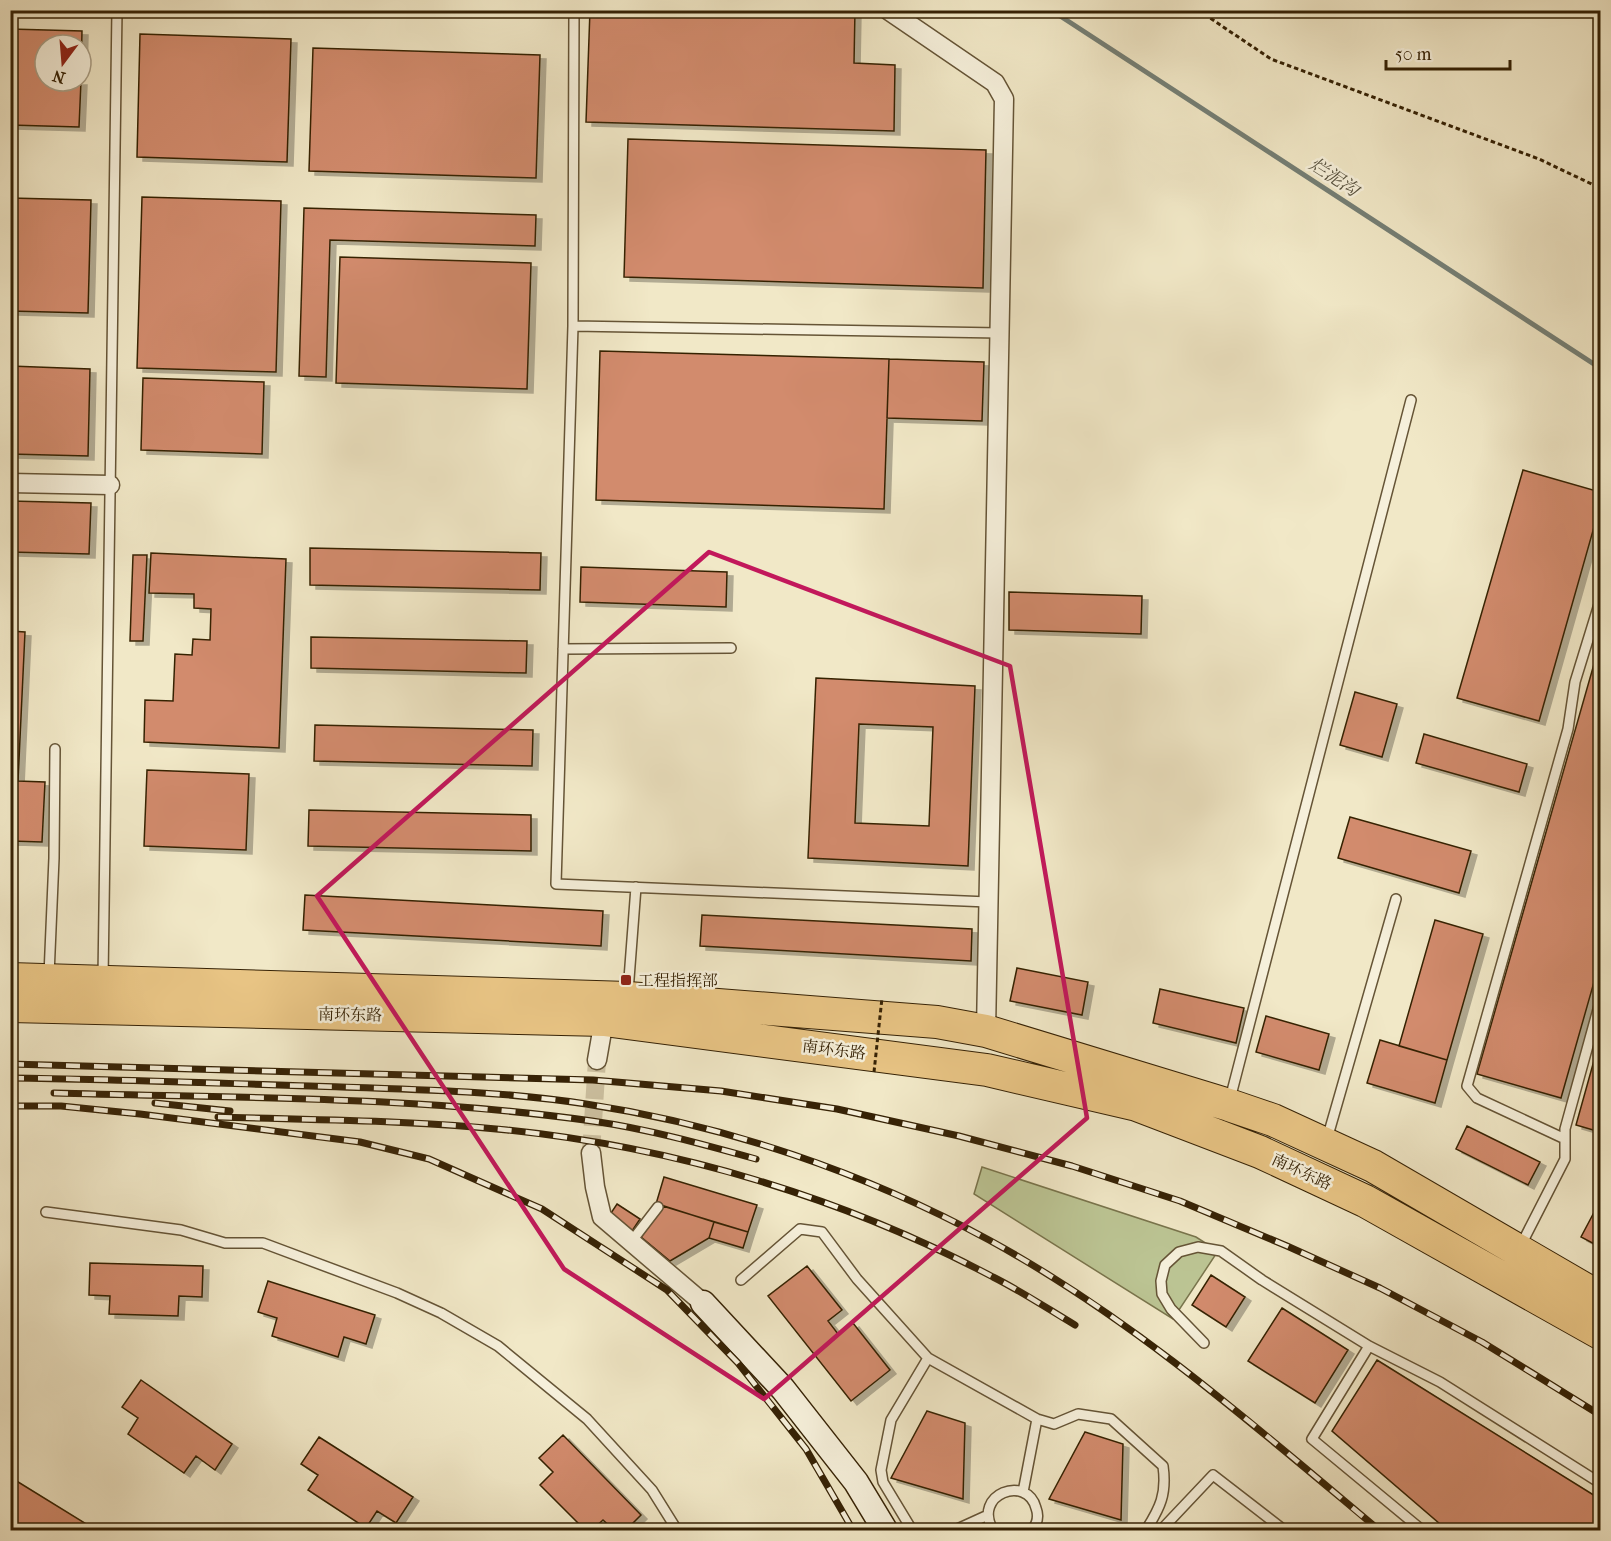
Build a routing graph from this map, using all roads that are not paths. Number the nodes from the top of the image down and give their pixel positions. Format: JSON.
{"nodes":[{"id":1,"x":117,"y":10,"type":"edge"},
{"id":2,"x":574,"y":10,"type":"edge"},
{"id":3,"x":888,"y":10,"type":"edge"},
{"id":4,"x":573,"y":326,"type":"junction"},
{"id":5,"x":1000,"y":333,"type":"junction"},
{"id":6,"x":1411,"y":400,"type":"dead end"},
{"id":7,"x":10,"y":483,"type":"edge"},
{"id":8,"x":110,"y":485,"type":"junction"},
{"id":9,"x":1600,"y":601,"type":"edge"},
{"id":10,"x":732,"y":648,"type":"dead end"},
{"id":11,"x":563,"y":649,"type":"junction"},
{"id":12,"x":56,"y":749,"type":"dead end"},
{"id":13,"x":636,"y":887,"type":"junction"},
{"id":14,"x":1396,"y":899,"type":"dead end"},
{"id":15,"x":988,"y":902,"type":"junction"},
{"id":16,"x":10,"y":979,"type":"edge"},
{"id":17,"x":48,"y":981,"type":"junction"},
{"id":18,"x":102,"y":983,"type":"junction"},
{"id":19,"x":628,"y":998,"type":"junction"},
{"id":20,"x":1600,"y":1002,"type":"edge"},
{"id":21,"x":10,"y":1006,"type":"edge"},
{"id":22,"x":604,"y":1020,"type":"junction"},
{"id":23,"x":986,"y":1031,"type":"junction"},
{"id":24,"x":597,"y":1060,"type":"tunnel mouth"},
{"id":25,"x":1229,"y":1105,"type":"junction"},
{"id":26,"x":1565,"y":1139,"type":"junction"},
{"id":27,"x":1325,"y":1144,"type":"junction"},
{"id":28,"x":591,"y":1153,"type":"tunnel mouth"},
{"id":29,"x":658,"y":1207,"type":"dead end"},
{"id":30,"x":46,"y":1212,"type":"dead end"},
{"id":31,"x":631,"y":1242,"type":"junction"},
{"id":32,"x":1518,"y":1251,"type":"junction"},
{"id":33,"x":741,"y":1280,"type":"dead end"},
{"id":34,"x":1600,"y":1298,"type":"edge"},
{"id":35,"x":703,"y":1303,"type":"joint"},
{"id":36,"x":1600,"y":1333,"type":"edge"},
{"id":37,"x":1204,"y":1343,"type":"dead end"},
{"id":38,"x":1369,"y":1346,"type":"junction"},
{"id":39,"x":928,"y":1358,"type":"junction"},
{"id":40,"x":1036,"y":1419,"type":"junction"},
{"id":41,"x":1600,"y":1483,"type":"edge"},
{"id":42,"x":1023,"y":1492,"type":"junction"},
{"id":43,"x":988,"y":1515,"type":"junction"},
{"id":44,"x":1036,"y":1529,"type":"edge"},
{"id":45,"x":677,"y":1530,"type":"edge"},
{"id":46,"x":885,"y":1530,"type":"edge"},
{"id":47,"x":912,"y":1530,"type":"edge"},
{"id":48,"x":955,"y":1530,"type":"edge"},
{"id":49,"x":993,"y":1530,"type":"edge"},
{"id":50,"x":1146,"y":1530,"type":"edge"},
{"id":51,"x":1161,"y":1530,"type":"edge"},
{"id":52,"x":1284,"y":1530,"type":"edge"},
{"id":53,"x":1422,"y":1530,"type":"edge"}],
"edges":[{"from":1,"to":8,"type":"lane"},
{"from":2,"to":4,"type":"lane"},
{"from":3,"to":5,"type":"street"},
{"from":4,"to":5,"type":"lane"},
{"from":4,"to":11,"type":"lane"},
{"from":5,"to":15,"type":"street"},
{"from":6,"to":25,"type":"lane"},
{"from":7,"to":8,"type":"street"},
{"from":8,"to":18,"type":"lane"},
{"from":9,"to":26,"type":"lane"},
{"from":10,"to":11,"type":"lane"},
{"from":11,"to":13,"type":"lane"},
{"from":12,"to":17,"type":"lane"},
{"from":13,"to":15,"type":"lane"},
{"from":13,"to":19,"type":"lane"},
{"from":14,"to":27,"type":"lane"},
{"from":15,"to":23,"type":"street"},
{"from":16,"to":17,"type":"highway","name":"南环东路"},
{"from":17,"to":18,"type":"highway","name":"南环东路"},
{"from":18,"to":19,"type":"highway","name":"南环东路"},
{"from":19,"to":23,"type":"highway","name":"南环东路"},
{"from":20,"to":26,"type":"lane"},
{"from":21,"to":22,"type":"highway","name":"南环东路"},
{"from":22,"to":24,"type":"street"},
{"from":22,"to":36,"type":"highway","name":"南环东路"},
{"from":23,"to":25,"type":"highway","name":"南环东路"},
{"from":25,"to":27,"type":"highway","name":"南环东路"},
{"from":26,"to":32,"type":"lane"},
{"from":27,"to":32,"type":"highway","name":"南环东路"},
{"from":28,"to":31,"type":"street"},
{"from":29,"to":31,"type":"lane"},
{"from":30,"to":45,"type":"lane"},
{"from":31,"to":35,"type":"street"},
{"from":32,"to":34,"type":"highway","name":"南环东路"},
{"from":33,"to":39,"type":"lane"},
{"from":35,"to":46,"type":"street"},
{"from":37,"to":38,"type":"lane"},
{"from":38,"to":41,"type":"lane"},
{"from":38,"to":53,"type":"lane"},
{"from":39,"to":40,"type":"lane"},
{"from":39,"to":47,"type":"lane"},
{"from":40,"to":42,"type":"lane"},
{"from":40,"to":50,"type":"lane"},
{"from":42,"to":43,"type":"lane"},
{"from":42,"to":44,"type":"lane"},
{"from":43,"to":48,"type":"lane"},
{"from":43,"to":49,"type":"lane"},
{"from":51,"to":52,"type":"lane"}]}
